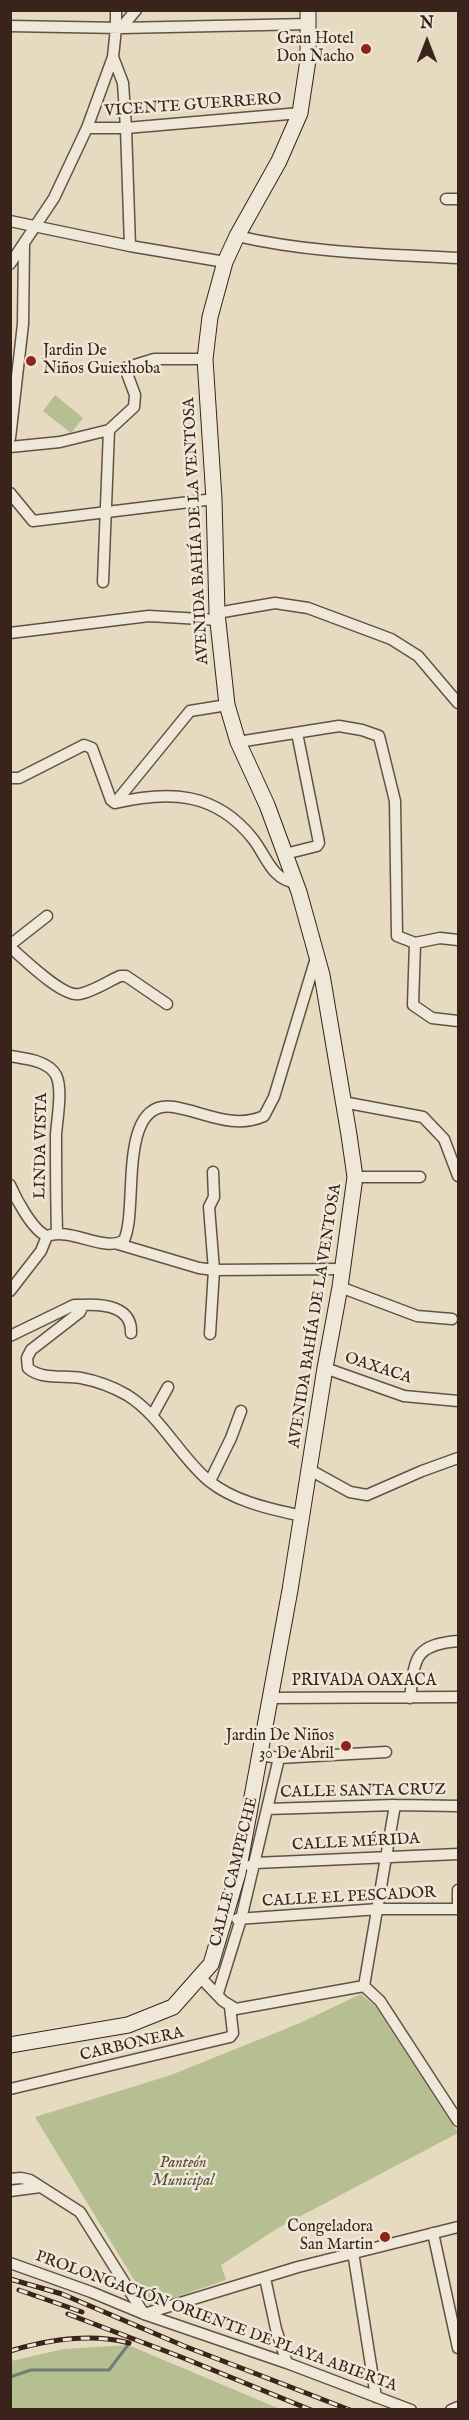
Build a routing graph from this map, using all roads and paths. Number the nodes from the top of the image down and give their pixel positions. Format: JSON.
{"nodes":[{"id":1,"x":116,"y":10,"type":"edge"},
{"id":2,"x":136,"y":10,"type":"edge"},
{"id":3,"x":309,"y":17,"type":"edge"},
{"id":4,"x":10,"y":26,"type":"edge"},
{"id":5,"x":119,"y":28,"type":"junction"},
{"id":6,"x":113,"y":57,"type":"junction"},
{"id":7,"x":300,"y":113,"type":"junction"},
{"id":8,"x":87,"y":128,"type":"junction"},
{"id":9,"x":126,"y":128,"type":"junction"},
{"id":10,"x":446,"y":199,"type":"dead end"},
{"id":11,"x":459,"y":199,"type":"edge"},
{"id":12,"x":10,"y":221,"type":"edge"},
{"id":13,"x":36,"y":225,"type":"junction"},
{"id":14,"x":237,"y":236,"type":"junction"},
{"id":15,"x":24,"y":245,"type":"junction"},
{"id":16,"x":130,"y":246,"type":"junction"},
{"id":17,"x":459,"y":258,"type":"edge"},
{"id":18,"x":225,"y":262,"type":"junction"},
{"id":19,"x":10,"y":264,"type":"edge"},
{"id":20,"x":205,"y":359,"type":"junction"},
{"id":21,"x":15,"y":368,"type":"edge"},
{"id":22,"x":109,"y":430,"type":"junction"},
{"id":23,"x":10,"y":438,"type":"edge"},
{"id":24,"x":10,"y":447,"type":"edge"},
{"id":25,"x":10,"y":493,"type":"edge"},
{"id":26,"x":214,"y":499,"type":"junction"},
{"id":27,"x":106,"y":512,"type":"junction"},
{"id":28,"x":103,"y":582,"type":"dead end"},
{"id":29,"x":217,"y":616,"type":"junction"},
{"id":30,"x":10,"y":633,"type":"edge"},
{"id":31,"x":459,"y":703,"type":"edge"},
{"id":32,"x":227,"y":705,"type":"junction"},
{"id":33,"x":297,"y":733,"type":"junction"},
{"id":34,"x":237,"y":742,"type":"junction"},
{"id":35,"x":10,"y":778,"type":"edge"},
{"id":36,"x":115,"y":803,"type":"junction"},
{"id":37,"x":285,"y":854,"type":"junction"},
{"id":38,"x":296,"y":883,"type":"junction"},
{"id":39,"x":47,"y":916,"type":"dead end"},
{"id":40,"x":459,"y":940,"type":"edge"},
{"id":41,"x":415,"y":943,"type":"junction"},
{"id":42,"x":10,"y":946,"type":"edge"},
{"id":43,"x":316,"y":958,"type":"junction"},
{"id":44,"x":166,"y":1004,"type":"dead end"},
{"id":45,"x":459,"y":1021,"type":"edge"},
{"id":46,"x":10,"y":1056,"type":"edge"},
{"id":47,"x":343,"y":1102,"type":"junction"},
{"id":48,"x":213,"y":1172,"type":"dead end"},
{"id":49,"x":459,"y":1176,"type":"edge"},
{"id":50,"x":355,"y":1177,"type":"junction"},
{"id":51,"x":420,"y":1177,"type":"dead end"},
{"id":52,"x":12,"y":1194,"type":"edge"},
{"id":53,"x":52,"y":1234,"type":"junction"},
{"id":54,"x":118,"y":1244,"type":"junction"},
{"id":55,"x":341,"y":1269,"type":"junction"},
{"id":56,"x":214,"y":1270,"type":"junction"},
{"id":57,"x":340,"y":1287,"type":"junction"},
{"id":58,"x":10,"y":1291,"type":"edge"},
{"id":59,"x":83,"y":1305,"type":"junction"},
{"id":60,"x":452,"y":1319,"type":"dead end"},
{"id":61,"x":131,"y":1334,"type":"dead end"},
{"id":62,"x":210,"y":1334,"type":"dead end"},
{"id":63,"x":10,"y":1336,"type":"edge"},
{"id":64,"x":325,"y":1368,"type":"junction"},
{"id":65,"x":168,"y":1387,"type":"dead end"},
{"id":66,"x":459,"y":1401,"type":"edge"},
{"id":67,"x":241,"y":1411,"type":"dead end"},
{"id":68,"x":152,"y":1416,"type":"junction"},
{"id":69,"x":459,"y":1458,"type":"edge"},
{"id":70,"x":310,"y":1470,"type":"junction"},
{"id":71,"x":210,"y":1481,"type":"junction"},
{"id":72,"x":302,"y":1516,"type":"junction"},
{"id":73,"x":459,"y":1641,"type":"edge"},
{"id":74,"x":459,"y":1697,"type":"edge"},
{"id":75,"x":270,"y":1698,"type":"junction"},
{"id":76,"x":410,"y":1698,"type":"junction"},
{"id":77,"x":386,"y":1752,"type":"dead end"},
{"id":78,"x":260,"y":1755,"type":"junction"},
{"id":79,"x":279,"y":1758,"type":"junction"},
{"id":80,"x":395,"y":1805,"type":"junction"},
{"id":81,"x":459,"y":1806,"type":"edge"},
{"id":82,"x":267,"y":1809,"type":"junction"},
{"id":83,"x":459,"y":1854,"type":"edge"},
{"id":84,"x":387,"y":1857,"type":"junction"},
{"id":85,"x":255,"y":1863,"type":"junction"},
{"id":86,"x":238,"y":1873,"type":"junction"},
{"id":87,"x":459,"y":1890,"type":"edge"},
{"id":88,"x":379,"y":1909,"type":"junction"},
{"id":89,"x":458,"y":1909,"type":"edge"},
{"id":90,"x":225,"y":1919,"type":"junction"},
{"id":91,"x":241,"y":1919,"type":"junction"},
{"id":92,"x":200,"y":1977,"type":"junction"},
{"id":93,"x":364,"y":1986,"type":"junction"},
{"id":94,"x":218,"y":1994,"type":"junction"},
{"id":95,"x":230,"y":2007,"type":"junction"},
{"id":96,"x":10,"y":2045,"type":"edge"},
{"id":97,"x":10,"y":2089,"type":"edge"},
{"id":98,"x":459,"y":2121,"type":"edge"},
{"id":99,"x":10,"y":2180,"type":"edge"},
{"id":100,"x":40,"y":2187,"type":"junction"},
{"id":101,"x":10,"y":2191,"type":"edge"},
{"id":102,"x":459,"y":2227,"type":"edge"},
{"id":103,"x":433,"y":2233,"type":"junction"},
{"id":104,"x":353,"y":2252,"type":"junction"},
{"id":105,"x":10,"y":2263,"type":"edge"},
{"id":106,"x":265,"y":2278,"type":"junction"},
{"id":107,"x":144,"y":2314,"type":"junction"},
{"id":108,"x":459,"y":2348,"type":"edge"},
{"id":109,"x":287,"y":2363,"type":"junction"},
{"id":110,"x":376,"y":2397,"type":"junction"},
{"id":111,"x":459,"y":2407,"type":"edge"},
{"id":112,"x":411,"y":2409,"type":"edge"},
{"id":113,"x":451,"y":2409,"type":"edge"}],
"edges":[{"from":1,"to":5,"type":"street"},
{"from":2,"to":5,"type":"street"},
{"from":3,"to":5,"type":"street"},
{"from":3,"to":7,"type":"main road","name":"AVENIDA BAHÍA DE LA VENTOSA"},
{"from":4,"to":5,"type":"street"},
{"from":5,"to":6,"type":"street"},
{"from":6,"to":8,"type":"street"},
{"from":6,"to":9,"type":"street"},
{"from":7,"to":9,"type":"street","name":"VICENTE GUERRERO"},
{"from":7,"to":14,"type":"main road","name":"AVENIDA BAHÍA DE LA VENTOSA"},
{"from":8,"to":9,"type":"street","name":"VICENTE GUERRERO"},
{"from":8,"to":13,"type":"street"},
{"from":9,"to":16,"type":"street"},
{"from":10,"to":11,"type":"street"},
{"from":12,"to":13,"type":"street"},
{"from":13,"to":15,"type":"street"},
{"from":13,"to":16,"type":"street"},
{"from":14,"to":17,"type":"street"},
{"from":14,"to":18,"type":"main road","name":"AVENIDA BAHÍA DE LA VENTOSA"},
{"from":15,"to":19,"type":"street"},
{"from":15,"to":21,"type":"street"},
{"from":16,"to":18,"type":"street"},
{"from":18,"to":20,"type":"main road","name":"AVENIDA BAHÍA DE LA VENTOSA"},
{"from":20,"to":22,"type":"street"},
{"from":20,"to":26,"type":"main road","name":"AVENIDA BAHÍA DE LA VENTOSA"},
{"from":21,"to":23,"type":"street"},
{"from":22,"to":24,"type":"street"},
{"from":22,"to":27,"type":"street"},
{"from":25,"to":27,"type":"street"},
{"from":26,"to":27,"type":"street"},
{"from":26,"to":29,"type":"main road","name":"AVENIDA BAHÍA DE LA VENTOSA"},
{"from":27,"to":28,"type":"street"},
{"from":29,"to":30,"type":"street"},
{"from":29,"to":31,"type":"street"},
{"from":29,"to":32,"type":"main road","name":"AVENIDA BAHÍA DE LA VENTOSA"},
{"from":32,"to":34,"type":"main road","name":"AVENIDA BAHÍA DE LA VENTOSA"},
{"from":32,"to":36,"type":"street"},
{"from":33,"to":34,"type":"street"},
{"from":33,"to":37,"type":"street"},
{"from":33,"to":41,"type":"street"},
{"from":34,"to":37,"type":"main road","name":"AVENIDA BAHÍA DE LA VENTOSA"},
{"from":35,"to":36,"type":"street"},
{"from":36,"to":38,"type":"street"},
{"from":37,"to":38,"type":"main road","name":"AVENIDA BAHÍA DE LA VENTOSA"},
{"from":38,"to":43,"type":"main road","name":"AVENIDA BAHÍA DE LA VENTOSA"},
{"from":39,"to":42,"type":"street"},
{"from":40,"to":41,"type":"street"},
{"from":41,"to":45,"type":"street"},
{"from":42,"to":44,"type":"street"},
{"from":43,"to":47,"type":"main road","name":"AVENIDA BAHÍA DE LA VENTOSA"},
{"from":43,"to":54,"type":"street"},
{"from":46,"to":53,"type":"street","name":"LINDA VISTA"},
{"from":47,"to":49,"type":"street"},
{"from":47,"to":50,"type":"main road","name":"AVENIDA BAHÍA DE LA VENTOSA"},
{"from":48,"to":56,"type":"street"},
{"from":50,"to":51,"type":"street"},
{"from":50,"to":55,"type":"main road","name":"AVENIDA BAHÍA DE LA VENTOSA"},
{"from":52,"to":53,"type":"street"},
{"from":53,"to":54,"type":"street"},
{"from":53,"to":58,"type":"street"},
{"from":54,"to":56,"type":"street"},
{"from":55,"to":56,"type":"street"},
{"from":55,"to":57,"type":"main road","name":"AVENIDA BAHÍA DE LA VENTOSA"},
{"from":56,"to":62,"type":"street"},
{"from":57,"to":60,"type":"street"},
{"from":57,"to":64,"type":"main road","name":"AVENIDA BAHÍA DE LA VENTOSA"},
{"from":59,"to":61,"type":"street"},
{"from":59,"to":63,"type":"street"},
{"from":59,"to":68,"type":"street"},
{"from":64,"to":66,"type":"street","name":"OAXACA"},
{"from":64,"to":70,"type":"main road","name":"AVENIDA BAHÍA DE LA VENTOSA"},
{"from":65,"to":68,"type":"street"},
{"from":67,"to":71,"type":"street"},
{"from":68,"to":71,"type":"street"},
{"from":69,"to":70,"type":"street"},
{"from":70,"to":72,"type":"main road","name":"AVENIDA BAHÍA DE LA VENTOSA"},
{"from":71,"to":72,"type":"street"},
{"from":72,"to":75,"type":"main road","name":"AVENIDA BAHÍA DE LA VENTOSA"},
{"from":73,"to":76,"type":"street"},
{"from":74,"to":76,"type":"street","name":"PRIVADA OAXACA"},
{"from":75,"to":76,"type":"street","name":"PRIVADA OAXACA"},
{"from":75,"to":78,"type":"main road","name":"AVENIDA BAHÍA DE LA VENTOSA"},
{"from":77,"to":79,"type":"street"},
{"from":78,"to":79,"type":"street"},
{"from":78,"to":86,"type":"main road","name":"AVENIDA BAHÍA DE LA VENTOSA"},
{"from":79,"to":82,"type":"street","name":"CALLE CAMPECHE"},
{"from":80,"to":81,"type":"street","name":"CALLE SANTA CRUZ"},
{"from":80,"to":82,"type":"street","name":"CALLE SANTA CRUZ"},
{"from":80,"to":84,"type":"street"},
{"from":82,"to":85,"type":"street","name":"CALLE CAMPECHE"},
{"from":83,"to":84,"type":"street","name":"CALLE MÉRIDA"},
{"from":84,"to":85,"type":"street","name":"CALLE MÉRIDA"},
{"from":84,"to":88,"type":"street"},
{"from":85,"to":86,"type":"street"},
{"from":85,"to":91,"type":"street","name":"CALLE CAMPECHE"},
{"from":86,"to":90,"type":"main road","name":"AVENIDA BAHÍA DE LA VENTOSA"},
{"from":87,"to":89,"type":"street"},
{"from":88,"to":89,"type":"street","name":"CALLE EL PESCADOR"},
{"from":88,"to":91,"type":"street","name":"CALLE EL PESCADOR"},
{"from":88,"to":93,"type":"street"},
{"from":90,"to":91,"type":"street","name":"CALLE EL PESCADOR"},
{"from":90,"to":92,"type":"main road","name":"AVENIDA BAHÍA DE LA VENTOSA"},
{"from":91,"to":94,"type":"street","name":"CALLE CAMPECHE"},
{"from":92,"to":94,"type":"street"},
{"from":92,"to":96,"type":"main road","name":"AVENIDA BAHÍA DE LA VENTOSA"},
{"from":93,"to":95,"type":"street"},
{"from":93,"to":98,"type":"street"},
{"from":94,"to":95,"type":"street"},
{"from":95,"to":97,"type":"street","name":"CARBONERA"},
{"from":99,"to":100,"type":"street"},
{"from":100,"to":101,"type":"street"},
{"from":100,"to":107,"type":"street"},
{"from":102,"to":103,"type":"street"},
{"from":103,"to":104,"type":"street"},
{"from":103,"to":108,"type":"street"},
{"from":104,"to":106,"type":"street"},
{"from":104,"to":110,"type":"street"},
{"from":105,"to":107,"type":"street","name":"PROLONGACIÓN ORIENTE DE PLAYA ABIERTA"},
{"from":106,"to":107,"type":"street"},
{"from":106,"to":109,"type":"street"},
{"from":107,"to":109,"type":"street","name":"PROLONGACIÓN ORIENTE DE PLAYA ABIERTA"},
{"from":109,"to":110,"type":"street","name":"PROLONGACIÓN ORIENTE DE PLAYA ABIERTA"},
{"from":110,"to":112,"type":"street","name":"PROLONGACIÓN ORIENTE DE PLAYA ABIERTA"},
{"from":111,"to":113,"type":"street"}]}
